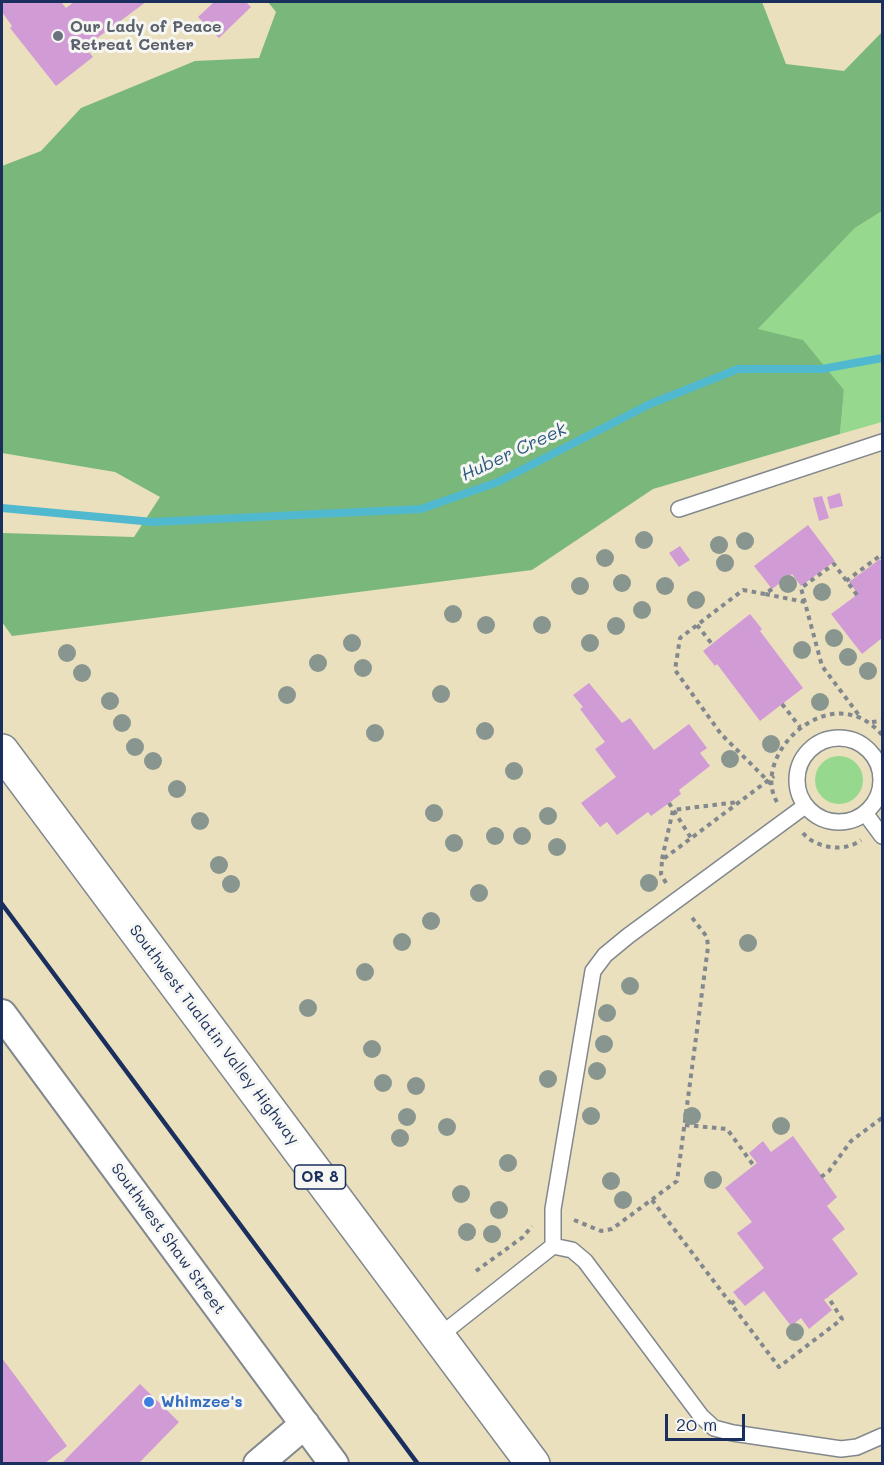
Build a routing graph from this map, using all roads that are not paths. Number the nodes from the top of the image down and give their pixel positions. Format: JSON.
{"nodes":[{"id":1,"x":882,"y":442,"type":"edge"},
{"id":2,"x":679,"y":509,"type":"dead end"},
{"id":3,"x":876,"y":748,"type":"edge"},
{"id":4,"x":2,"y":751,"type":"edge"},
{"id":5,"x":805,"y":806,"type":"junction"},
{"id":6,"x":865,"y":813,"type":"junction"},
{"id":7,"x":879,"y":832,"type":"edge"},
{"id":8,"x":2,"y":1014,"type":"edge"},
{"id":9,"x":553,"y":1246,"type":"junction"},
{"id":10,"x":438,"y":1337,"type":"junction"},
{"id":11,"x":305,"y":1424,"type":"junction"},
{"id":12,"x":882,"y":1436,"type":"edge"},
{"id":13,"x":258,"y":1464,"type":"edge"},
{"id":14,"x":334,"y":1464,"type":"edge"},
{"id":15,"x":533,"y":1464,"type":"edge"}],
"edges":[{"from":1,"to":2,"type":"lane"},
{"from":3,"to":5,"type":"lane"},
{"from":3,"to":6,"type":"lane"},
{"from":4,"to":10,"type":"main road","name":"Southwest Tualatin Valley Highway","number":"OR 8"},
{"from":5,"to":6,"type":"lane"},
{"from":5,"to":9,"type":"lane"},
{"from":6,"to":7,"type":"lane"},
{"from":8,"to":11,"type":"street","name":"Southwest Shaw Street"},
{"from":9,"to":10,"type":"lane"},
{"from":9,"to":12,"type":"lane"},
{"from":10,"to":15,"type":"main road","name":"Southwest Tualatin Valley Highway","number":"OR 8"},
{"from":11,"to":13,"type":"street"},
{"from":11,"to":14,"type":"street","name":"Southwest Shaw Street"}]}
